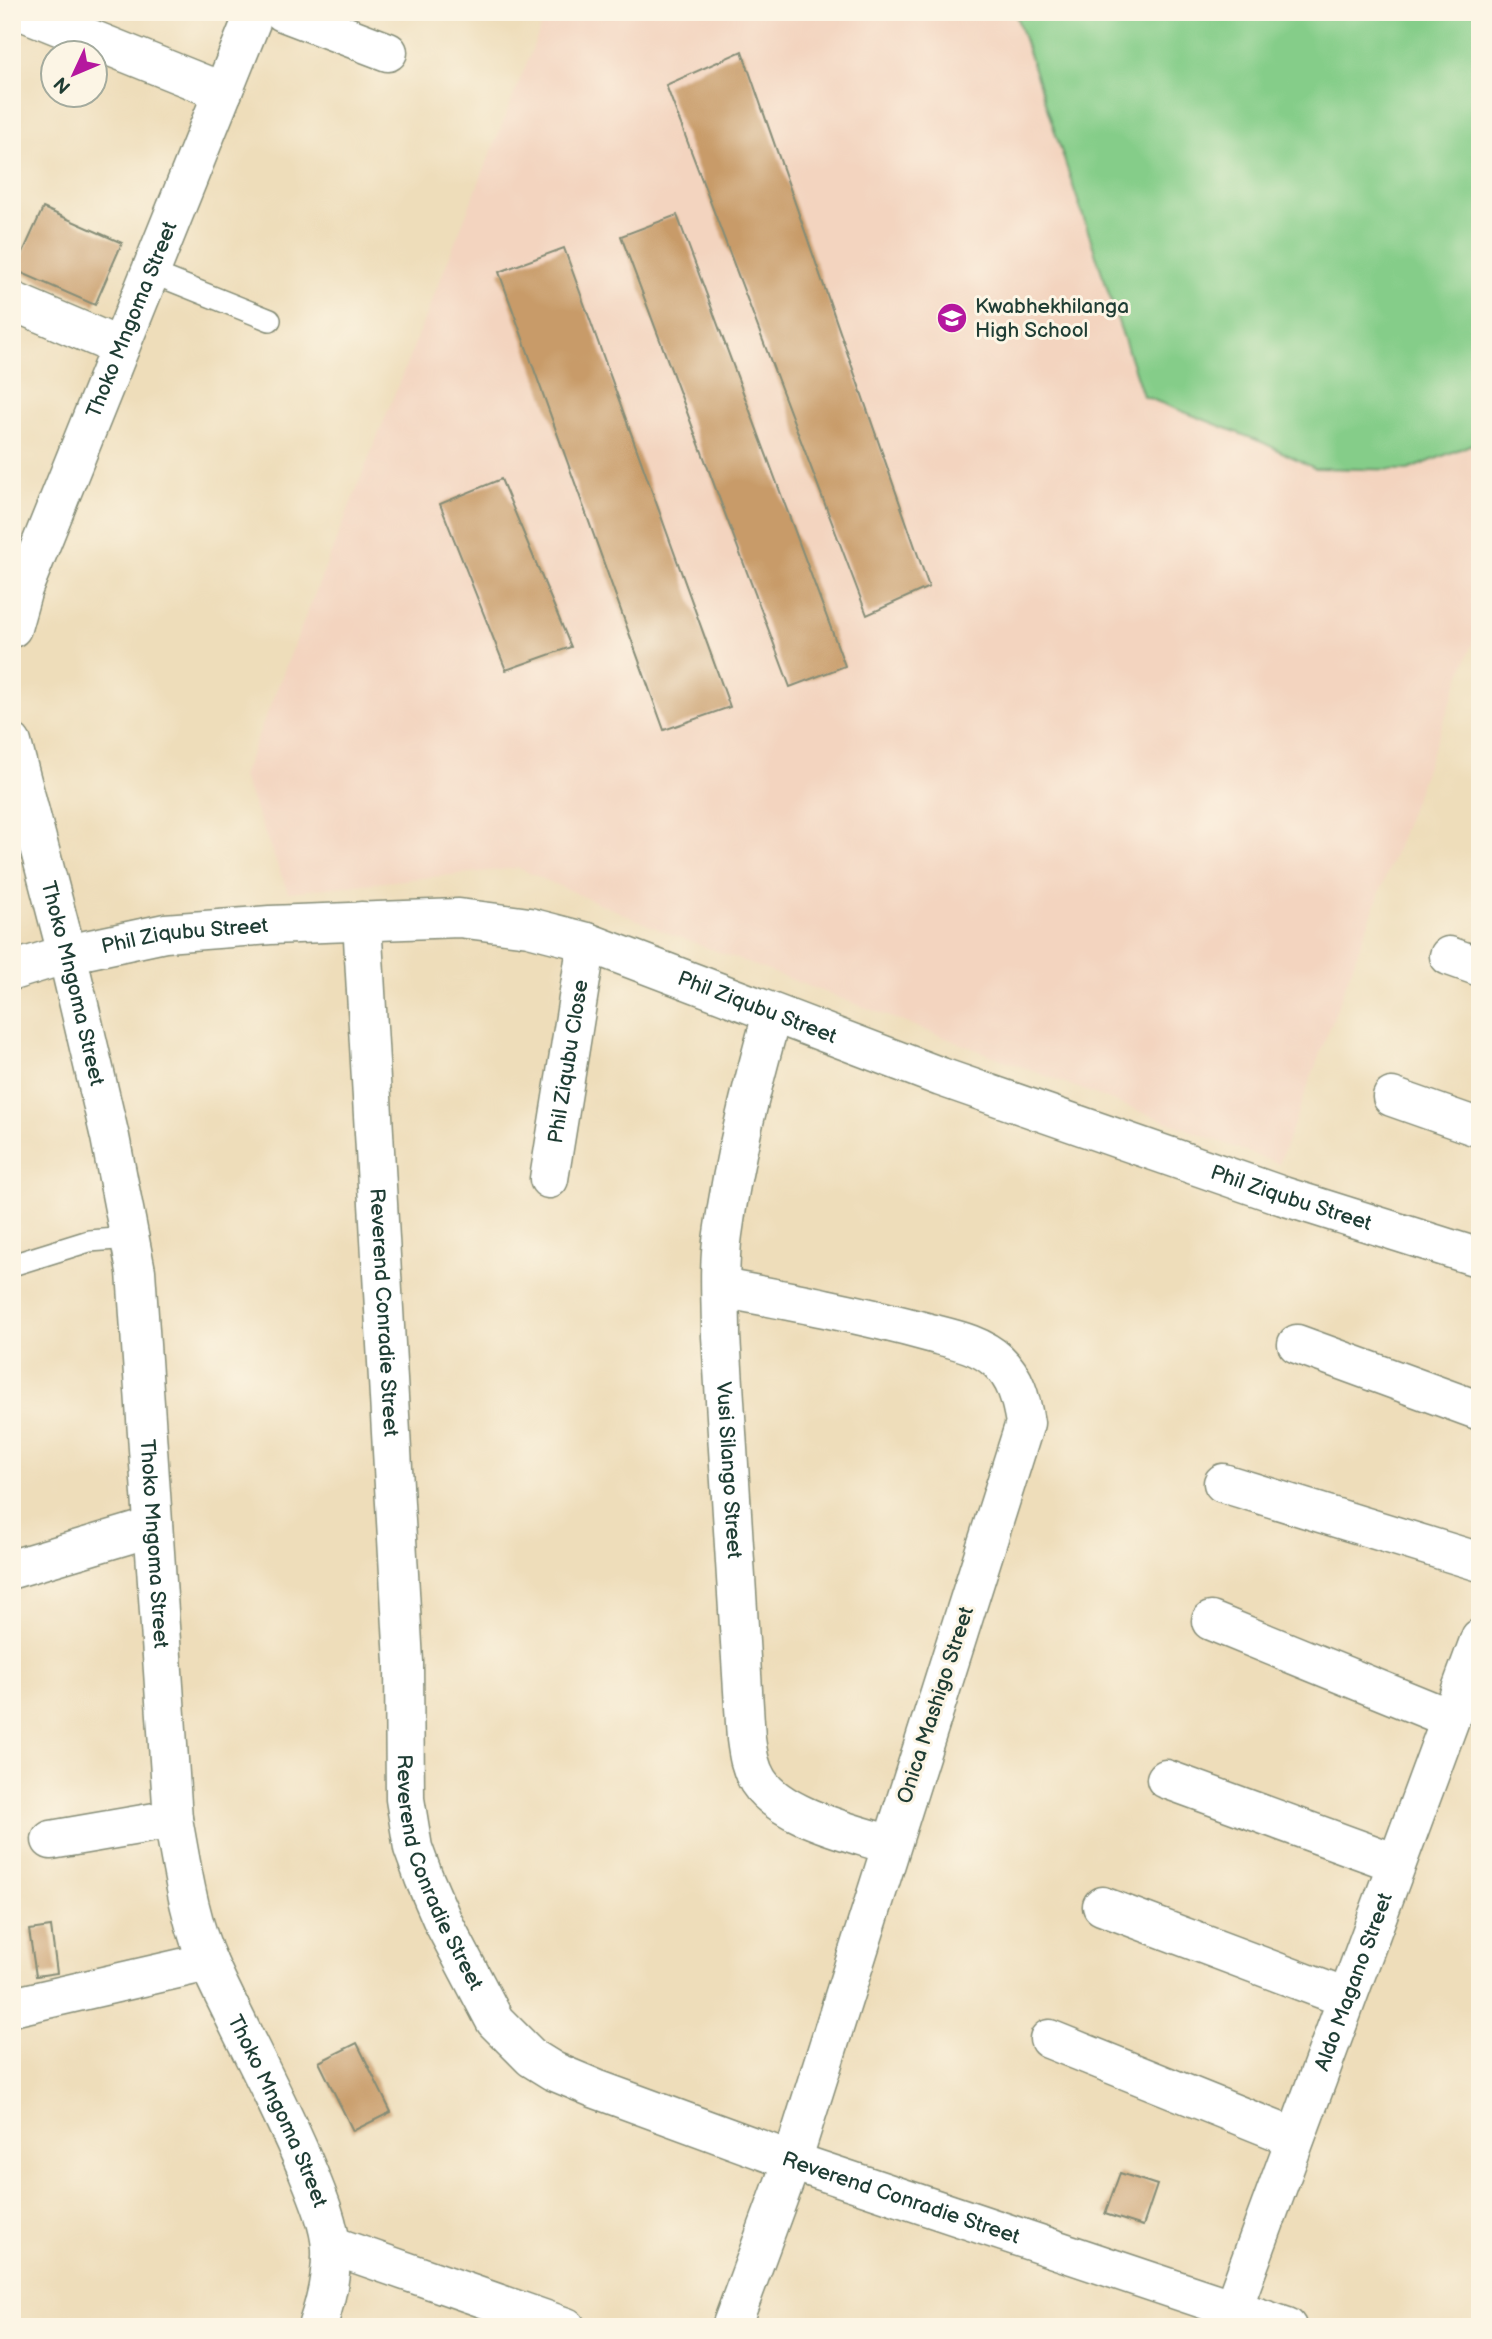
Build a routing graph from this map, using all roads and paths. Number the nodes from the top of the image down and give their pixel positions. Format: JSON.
{"nodes":[{"id":1,"x":24,"y":12,"type":"edge"},
{"id":2,"x":254,"y":12,"type":"edge"},
{"id":3,"x":283,"y":12,"type":"edge"},
{"id":4,"x":388,"y":52,"type":"dead end"},
{"id":5,"x":223,"y":92,"type":"junction"},
{"id":6,"x":150,"y":272,"type":"junction"},
{"id":7,"x":12,"y":301,"type":"edge"},
{"id":8,"x":270,"y":320,"type":"dead end"},
{"id":9,"x":120,"y":347,"type":"junction"},
{"id":10,"x":13,"y":616,"type":"edge"},
{"id":11,"x":12,"y":743,"type":"edge"},
{"id":12,"x":362,"y":921,"type":"junction"},
{"id":13,"x":587,"y":943,"type":"junction"},
{"id":14,"x":67,"y":954,"type":"junction"},
{"id":15,"x":12,"y":971,"type":"edge"},
{"id":16,"x":772,"y":1014,"type":"junction"},
{"id":17,"x":1392,"y":1097,"type":"dead end"},
{"id":18,"x":1480,"y":1128,"type":"edge"},
{"id":19,"x":549,"y":1179,"type":"dead end"},
{"id":20,"x":131,"y":1238,"type":"junction"},
{"id":21,"x":1480,"y":1258,"type":"edge"},
{"id":22,"x":12,"y":1265,"type":"edge"},
{"id":23,"x":720,"y":1288,"type":"junction"},
{"id":24,"x":1297,"y":1344,"type":"dead end"},
{"id":25,"x":1480,"y":1411,"type":"edge"},
{"id":26,"x":1223,"y":1483,"type":"dead end"},
{"id":27,"x":153,"y":1527,"type":"junction"},
{"id":28,"x":1480,"y":1562,"type":"edge"},
{"id":29,"x":12,"y":1569,"type":"edge"},
{"id":30,"x":1211,"y":1622,"type":"dead end"},
{"id":31,"x":1480,"y":1638,"type":"edge"},
{"id":32,"x":1449,"y":1718,"type":"junction"},
{"id":33,"x":1166,"y":1779,"type":"dead end"},
{"id":34,"x":173,"y":1819,"type":"junction"},
{"id":35,"x":51,"y":1840,"type":"dead end"},
{"id":36,"x":890,"y":1846,"type":"junction"},
{"id":37,"x":1396,"y":1863,"type":"junction"},
{"id":38,"x":1102,"y":1906,"type":"dead end"},
{"id":39,"x":208,"y":1962,"type":"junction"},
{"id":40,"x":1346,"y":1998,"type":"junction"},
{"id":41,"x":12,"y":2007,"type":"edge"},
{"id":42,"x":1049,"y":2039,"type":"dead end"},
{"id":43,"x":1295,"y":2138,"type":"junction"},
{"id":44,"x":792,"y":2161,"type":"junction"},
{"id":45,"x":331,"y":2245,"type":"junction"},
{"id":46,"x":1229,"y":2317,"type":"edge"},
{"id":47,"x":317,"y":2327,"type":"edge"},
{"id":48,"x":566,"y":2327,"type":"edge"},
{"id":49,"x":731,"y":2327,"type":"edge"},
{"id":50,"x":1287,"y":2327,"type":"edge"}],
"edges":[{"from":1,"to":5,"type":"street"},
{"from":2,"to":5,"type":"street","name":"Thoko Mngoma Street"},
{"from":3,"to":4,"type":"street"},
{"from":5,"to":6,"type":"street","name":"Thoko Mngoma Street"},
{"from":6,"to":8,"type":"lane"},
{"from":6,"to":9,"type":"street","name":"Thoko Mngoma Street"},
{"from":7,"to":9,"type":"street"},
{"from":9,"to":10,"type":"street","name":"Thoko Mngoma Street"},
{"from":11,"to":14,"type":"street","name":"Thoko Mngoma Street"},
{"from":12,"to":13,"type":"street","name":"Phil Ziqubu Street"},
{"from":12,"to":14,"type":"street","name":"Phil Ziqubu Street"},
{"from":12,"to":44,"type":"street","name":"Reverend Conradie Street"},
{"from":13,"to":16,"type":"street","name":"Phil Ziqubu Street"},
{"from":13,"to":19,"type":"street","name":"Phil Ziqubu Close"},
{"from":14,"to":15,"type":"street","name":"Phil Ziqubu Street"},
{"from":14,"to":20,"type":"street","name":"Thoko Mngoma Street"},
{"from":16,"to":21,"type":"street","name":"Phil Ziqubu Street"},
{"from":16,"to":23,"type":"street","name":"Vusi Silango Street"},
{"from":17,"to":18,"type":"street"},
{"from":20,"to":22,"type":"lane"},
{"from":20,"to":27,"type":"street","name":"Thoko Mngoma Street"},
{"from":23,"to":36,"type":"street","name":"Vusi Silango Street"},
{"from":23,"to":36,"type":"street","name":"Onica Mashigo Street"},
{"from":24,"to":25,"type":"street"},
{"from":26,"to":28,"type":"street"},
{"from":27,"to":29,"type":"street"},
{"from":27,"to":34,"type":"street","name":"Thoko Mngoma Street"},
{"from":30,"to":32,"type":"street"},
{"from":31,"to":32,"type":"street","name":"Aldo Magano Street"},
{"from":32,"to":37,"type":"street","name":"Aldo Magano Street"},
{"from":33,"to":37,"type":"street"},
{"from":34,"to":35,"type":"street"},
{"from":34,"to":39,"type":"street","name":"Thoko Mngoma Street"},
{"from":36,"to":44,"type":"street","name":"Onica Mashigo Street"},
{"from":37,"to":40,"type":"street","name":"Aldo Magano Street"},
{"from":38,"to":40,"type":"street"},
{"from":39,"to":41,"type":"street"},
{"from":39,"to":45,"type":"street","name":"Thoko Mngoma Street"},
{"from":40,"to":43,"type":"street","name":"Aldo Magano Street"},
{"from":42,"to":43,"type":"street"},
{"from":43,"to":46,"type":"street","name":"Aldo Magano Street"},
{"from":44,"to":46,"type":"street","name":"Reverend Conradie Street"},
{"from":44,"to":49,"type":"street","name":"Onica Mashigo Street"},
{"from":45,"to":47,"type":"street","name":"Thoko Mngoma Street"},
{"from":45,"to":48,"type":"street"},
{"from":46,"to":50,"type":"street","name":"Reverend Conradie Street"}]}
